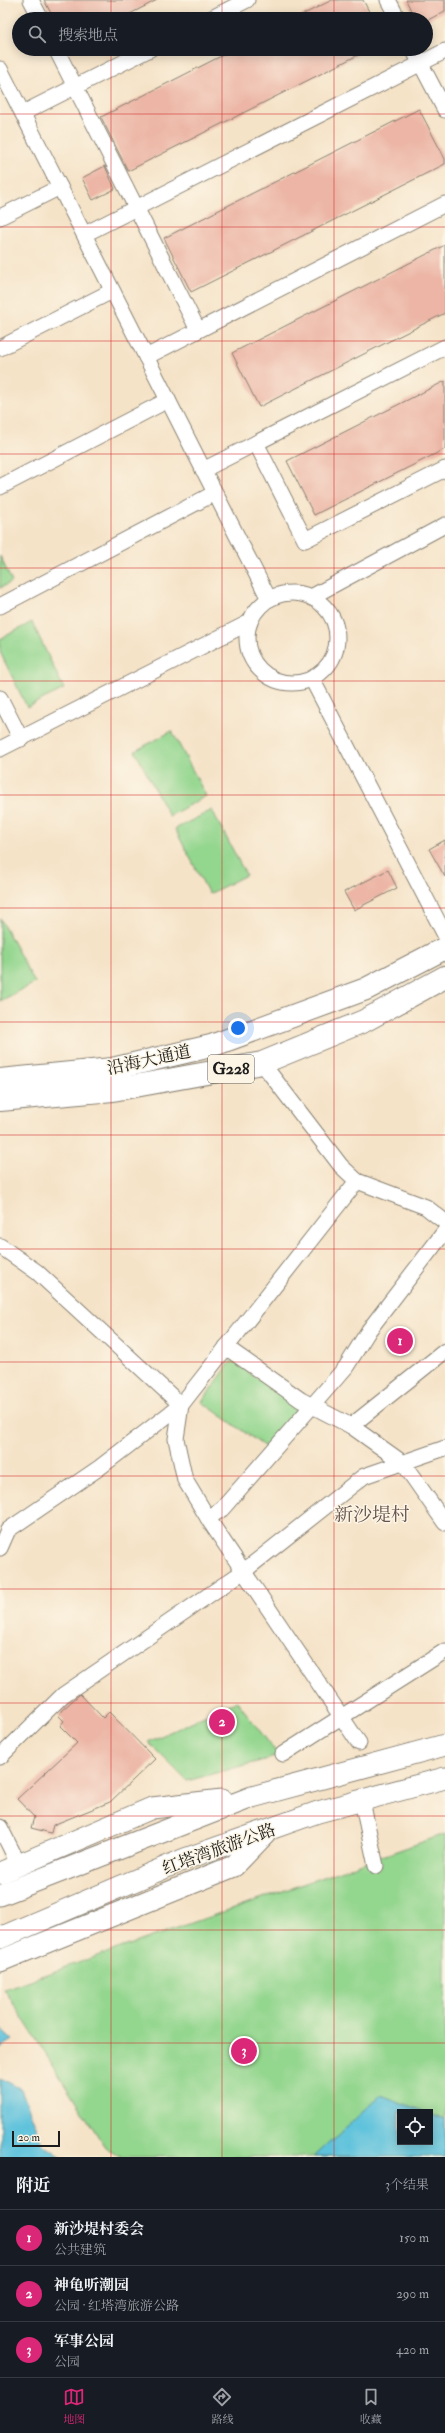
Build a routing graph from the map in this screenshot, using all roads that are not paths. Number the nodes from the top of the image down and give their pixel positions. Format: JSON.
{"nodes":[{"id":1,"x":31,"y":0,"type":"edge"},
{"id":2,"x":247,"y":0,"type":"edge"},
{"id":3,"x":388,"y":0,"type":"edge"},
{"id":4,"x":37,"y":12,"type":"edge"},
{"id":5,"x":224,"y":12,"type":"edge"},
{"id":6,"x":394,"y":12,"type":"edge"},
{"id":7,"x":445,"y":51,"type":"edge"},
{"id":8,"x":60,"y":56,"type":"edge"},
{"id":9,"x":136,"y":56,"type":"edge"},
{"id":10,"x":417,"y":56,"type":"edge"},
{"id":11,"x":421,"y":63,"type":"junction"},
{"id":12,"x":2,"y":77,"type":"edge"},
{"id":13,"x":75,"y":87,"type":"junction"},
{"id":14,"x":445,"y":110,"type":"edge"},
{"id":15,"x":23,"y":114,"type":"junction"},
{"id":16,"x":60,"y":187,"type":"junction"},
{"id":17,"x":445,"y":204,"type":"edge"},
{"id":18,"x":136,"y":208,"type":"junction"},
{"id":19,"x":0,"y":217,"type":"edge"},
{"id":20,"x":85,"y":234,"type":"junction"},
{"id":21,"x":112,"y":291,"type":"junction"},
{"id":22,"x":198,"y":330,"type":"junction"},
{"id":23,"x":445,"y":347,"type":"edge"},
{"id":24,"x":0,"y":348,"type":"edge"},
{"id":25,"x":146,"y":357,"type":"junction"},
{"id":26,"x":168,"y":400,"type":"junction"},
{"id":27,"x":256,"y":444,"type":"junction"},
{"id":28,"x":445,"y":469,"type":"edge"},
{"id":29,"x":203,"y":470,"type":"junction"},
{"id":30,"x":0,"y":488,"type":"edge"},
{"id":31,"x":215,"y":493,"type":"junction"},
{"id":32,"x":445,"y":525,"type":"edge"},
{"id":33,"x":311,"y":597,"type":"junction"},
{"id":34,"x":269,"y":599,"type":"junction"},
{"id":35,"x":0,"y":606,"type":"edge"},
{"id":36,"x":250,"y":622,"type":"junction"},
{"id":37,"x":312,"y":679,"type":"junction"},
{"id":38,"x":0,"y":698,"type":"edge"},
{"id":39,"x":21,"y":739,"type":"junction"},
{"id":40,"x":0,"y":749,"type":"edge"},
{"id":41,"x":445,"y":935,"type":"edge"},
{"id":42,"x":445,"y":948,"type":"edge"},
{"id":43,"x":445,"y":977,"type":"edge"},
{"id":44,"x":161,"y":1058,"type":"junction"},
{"id":45,"x":262,"y":1064,"type":"junction"},
{"id":46,"x":0,"y":1080,"type":"edge"},
{"id":47,"x":166,"y":1080,"type":"junction"},
{"id":48,"x":0,"y":1100,"type":"edge"},
{"id":49,"x":357,"y":1181,"type":"junction"},
{"id":50,"x":445,"y":1222,"type":"edge"},
{"id":51,"x":445,"y":1231,"type":"edge"},
{"id":52,"x":0,"y":1246,"type":"edge"},
{"id":53,"x":226,"y":1347,"type":"junction"},
{"id":54,"x":445,"y":1351,"type":"edge"},
{"id":55,"x":181,"y":1405,"type":"junction"},
{"id":56,"x":313,"y":1406,"type":"junction"},
{"id":57,"x":351,"y":1426,"type":"junction"},
{"id":58,"x":445,"y":1448,"type":"edge"},
{"id":59,"x":403,"y":1463,"type":"junction"},
{"id":60,"x":208,"y":1518,"type":"junction"},
{"id":61,"x":445,"y":1523,"type":"edge"},
{"id":62,"x":0,"y":1548,"type":"edge"},
{"id":63,"x":244,"y":1571,"type":"junction"},
{"id":64,"x":445,"y":1651,"type":"edge"},
{"id":65,"x":341,"y":1717,"type":"junction"},
{"id":66,"x":359,"y":1743,"type":"dead end"},
{"id":67,"x":445,"y":1745,"type":"edge"},
{"id":68,"x":283,"y":1754,"type":"dead end"},
{"id":69,"x":0,"y":1757,"type":"edge"},
{"id":70,"x":445,"y":1778,"type":"edge"},
{"id":71,"x":252,"y":1797,"type":"junction"},
{"id":72,"x":362,"y":1801,"type":"junction"},
{"id":73,"x":0,"y":1827,"type":"edge"},
{"id":74,"x":269,"y":1830,"type":"junction"},
{"id":75,"x":376,"y":1866,"type":"dead end"},
{"id":76,"x":9,"y":1869,"type":"edge"},
{"id":77,"x":0,"y":1895,"type":"edge"},
{"id":78,"x":0,"y":1938,"type":"edge"},
{"id":79,"x":0,"y":1961,"type":"edge"}],
"edges":[{"from":1,"to":4,"type":"street"},
{"from":2,"to":5,"type":"street"},
{"from":3,"to":6,"type":"street"},
{"from":7,"to":11,"type":"street"},
{"from":8,"to":13,"type":"street"},
{"from":9,"to":13,"type":"street"},
{"from":10,"to":11,"type":"street"},
{"from":11,"to":14,"type":"street"},
{"from":11,"to":18,"type":"street"},
{"from":12,"to":15,"type":"street"},
{"from":13,"to":15,"type":"street"},
{"from":13,"to":18,"type":"street"},
{"from":15,"to":16,"type":"street"},
{"from":16,"to":19,"type":"street"},
{"from":16,"to":20,"type":"street"},
{"from":17,"to":22,"type":"street"},
{"from":18,"to":20,"type":"street"},
{"from":18,"to":22,"type":"street"},
{"from":20,"to":21,"type":"street"},
{"from":21,"to":24,"type":"street"},
{"from":21,"to":25,"type":"street"},
{"from":22,"to":25,"type":"street"},
{"from":23,"to":27,"type":"street"},
{"from":25,"to":26,"type":"street"},
{"from":26,"to":29,"type":"street"},
{"from":26,"to":30,"type":"street"},
{"from":27,"to":28,"type":"street"},
{"from":27,"to":29,"type":"street"},
{"from":29,"to":31,"type":"street"},
{"from":31,"to":34,"type":"street"},
{"from":31,"to":35,"type":"street"},
{"from":32,"to":33,"type":"street"},
{"from":33,"to":34,"type":"street"},
{"from":33,"to":37,"type":"street"},
{"from":34,"to":36,"type":"street"},
{"from":36,"to":37,"type":"street"},
{"from":36,"to":39,"type":"street"},
{"from":37,"to":41,"type":"street"},
{"from":38,"to":39,"type":"street"},
{"from":39,"to":40,"type":"street"},
{"from":42,"to":44,"type":"highway","name":"沿海大通道","number":"G228"},
{"from":43,"to":45,"type":"highway","name":"沿海大通道","number":"G228"},
{"from":44,"to":46,"type":"highway","name":"沿海大通道","number":"G228"},
{"from":44,"to":47,"type":"highway"},
{"from":45,"to":47,"type":"highway","name":"沿海大通道","number":"G228"},
{"from":45,"to":49,"type":"street"},
{"from":47,"to":48,"type":"highway","name":"沿海大通道","number":"G228"},
{"from":49,"to":50,"type":"street"},
{"from":49,"to":53,"type":"street"},
{"from":51,"to":56,"type":"street"},
{"from":52,"to":55,"type":"street"},
{"from":53,"to":55,"type":"street"},
{"from":53,"to":56,"type":"street"},
{"from":54,"to":57,"type":"street"},
{"from":55,"to":60,"type":"street"},
{"from":55,"to":62,"type":"street"},
{"from":56,"to":57,"type":"street"},
{"from":56,"to":60,"type":"street"},
{"from":57,"to":59,"type":"street"},
{"from":58,"to":59,"type":"street"},
{"from":59,"to":61,"type":"street"},
{"from":59,"to":63,"type":"street"},
{"from":60,"to":63,"type":"street"},
{"from":63,"to":65,"type":"street"},
{"from":63,"to":69,"type":"street"},
{"from":64,"to":65,"type":"street"},
{"from":65,"to":66,"type":"street"},
{"from":65,"to":68,"type":"street"},
{"from":67,"to":71,"type":"main road"},
{"from":70,"to":72,"type":"main road","name":"红塔湾旅游公路"},
{"from":71,"to":76,"type":"main road"},
{"from":71,"to":77,"type":"main road"},
{"from":72,"to":74,"type":"main road","name":"红塔湾旅游公路"},
{"from":72,"to":75,"type":"street"},
{"from":73,"to":76,"type":"street"},
{"from":74,"to":78,"type":"main road","name":"红塔湾旅游公路"},
{"from":74,"to":79,"type":"main road"}]}
